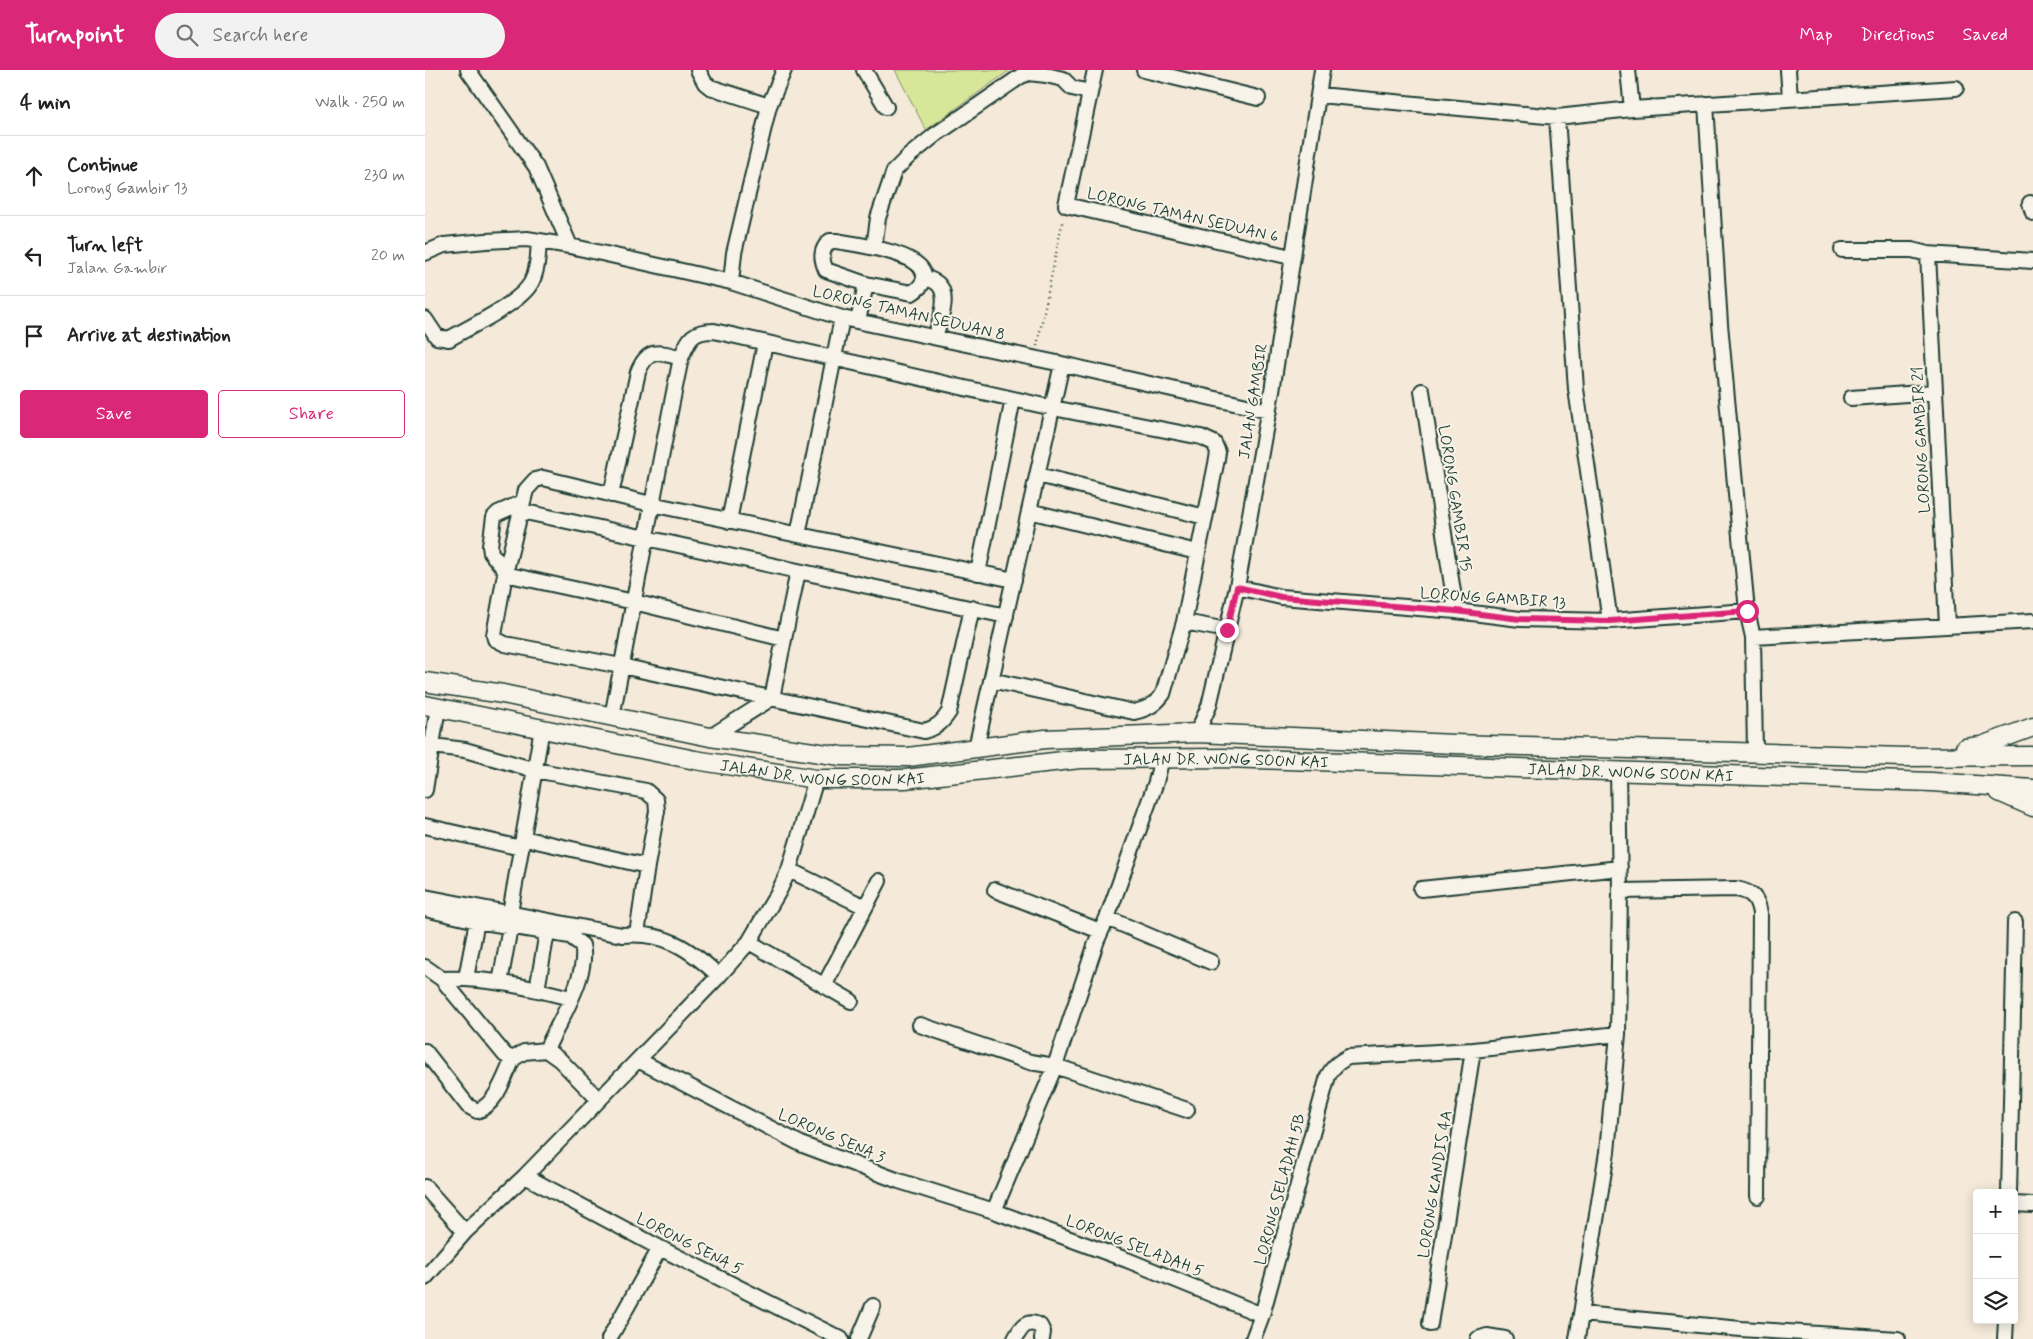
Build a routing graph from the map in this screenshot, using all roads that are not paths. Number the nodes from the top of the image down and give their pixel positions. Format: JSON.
{"nodes":[{"id":1,"x":468,"y":70,"type":"edge"},
{"id":2,"x":698,"y":70,"type":"edge"},
{"id":3,"x":784,"y":70,"type":"edge"},
{"id":4,"x":864,"y":70,"type":"edge"},
{"id":5,"x":1095,"y":70,"type":"edge"},
{"id":6,"x":1144,"y":70,"type":"edge"},
{"id":7,"x":1322,"y":70,"type":"edge"},
{"id":8,"x":1628,"y":70,"type":"edge"},
{"id":9,"x":1788,"y":70,"type":"edge"},
{"id":10,"x":1956,"y":88,"type":"dead end"},
{"id":11,"x":1090,"y":92,"type":"junction"},
{"id":12,"x":1319,"y":95,"type":"junction"},
{"id":13,"x":1258,"y":98,"type":"dead end"},
{"id":14,"x":1790,"y":98,"type":"junction"},
{"id":15,"x":1706,"y":104,"type":"junction"},
{"id":16,"x":769,"y":106,"type":"junction"},
{"id":17,"x":886,"y":107,"type":"dead end"},
{"id":18,"x":1632,"y":108,"type":"junction"},
{"id":19,"x":1557,"y":117,"type":"junction"},
{"id":20,"x":539,"y":241,"type":"junction"},
{"id":21,"x":570,"y":246,"type":"junction"},
{"id":22,"x":874,"y":248,"type":"junction"},
{"id":23,"x":1842,"y":250,"type":"dead end"},
{"id":24,"x":425,"y":253,"type":"edge"},
{"id":25,"x":1928,"y":254,"type":"junction"},
{"id":26,"x":1291,"y":257,"type":"junction"},
{"id":27,"x":2033,"y":261,"type":"edge"},
{"id":28,"x":924,"y":277,"type":"junction"},
{"id":29,"x":731,"y":282,"type":"junction"},
{"id":30,"x":865,"y":284,"type":"junction"},
{"id":31,"x":843,"y":318,"type":"junction"},
{"id":32,"x":425,"y":319,"type":"edge"},
{"id":33,"x":859,"y":321,"type":"junction"},
{"id":34,"x":935,"y":337,"type":"junction"},
{"id":35,"x":765,"y":343,"type":"junction"},
{"id":36,"x":681,"y":358,"type":"junction"},
{"id":37,"x":834,"y":359,"type":"junction"},
{"id":38,"x":1062,"y":364,"type":"junction"},
{"id":39,"x":1422,"y":391,"type":"dead end"},
{"id":40,"x":1935,"y":392,"type":"junction"},
{"id":41,"x":1851,"y":398,"type":"dead end"},
{"id":42,"x":1013,"y":399,"type":"junction"},
{"id":43,"x":1053,"y":408,"type":"junction"},
{"id":44,"x":1269,"y":411,"type":"junction"},
{"id":45,"x":1038,"y":475,"type":"junction"},
{"id":46,"x":611,"y":495,"type":"junction"},
{"id":47,"x":651,"y":504,"type":"junction"},
{"id":48,"x":522,"y":507,"type":"junction"},
{"id":49,"x":1029,"y":511,"type":"junction"},
{"id":50,"x":1205,"y":517,"type":"junction"},
{"id":51,"x":729,"y":521,"type":"junction"},
{"id":52,"x":798,"y":535,"type":"junction"},
{"id":53,"x":646,"y":538,"type":"junction"},
{"id":54,"x":1197,"y":552,"type":"junction"},
{"id":55,"x":798,"y":571,"type":"junction"},
{"id":56,"x":505,"y":572,"type":"junction"},
{"id":57,"x":979,"y":573,"type":"junction"},
{"id":58,"x":1014,"y":580,"type":"junction"},
{"id":59,"x":1237,"y":587,"type":"junction"},
{"id":60,"x":634,"y":602,"type":"junction"},
{"id":61,"x":972,"y":608,"type":"junction"},
{"id":62,"x":1456,"y":611,"type":"junction"},
{"id":63,"x":1747,"y":611,"type":"junction"},
{"id":64,"x":1006,"y":616,"type":"junction"},
{"id":65,"x":1610,"y":621,"type":"junction"},
{"id":66,"x":2033,"y":621,"type":"edge"},
{"id":67,"x":1184,"y":622,"type":"junction"},
{"id":68,"x":1947,"y":625,"type":"junction"},
{"id":69,"x":1227,"y":630,"type":"junction"},
{"id":70,"x":1753,"y":637,"type":"junction"},
{"id":71,"x":784,"y":639,"type":"junction"},
{"id":72,"x":621,"y":666,"type":"junction"},
{"id":73,"x":991,"y":680,"type":"junction"},
{"id":74,"x":425,"y":682,"type":"edge"},
{"id":75,"x":772,"y":698,"type":"junction"},
{"id":76,"x":431,"y":706,"type":"edge"},
{"id":77,"x":612,"y":717,"type":"junction"},
{"id":78,"x":2033,"y":727,"type":"edge"},
{"id":79,"x":542,"y":728,"type":"junction"},
{"id":80,"x":1197,"y":733,"type":"junction"},
{"id":81,"x":710,"y":737,"type":"junction"},
{"id":82,"x":429,"y":746,"type":"edge"},
{"id":83,"x":976,"y":748,"type":"junction"},
{"id":84,"x":1755,"y":752,"type":"junction"},
{"id":85,"x":2033,"y":756,"type":"edge"},
{"id":86,"x":1905,"y":757,"type":"junction"},
{"id":87,"x":1162,"y":758,"type":"junction"},
{"id":88,"x":535,"y":770,"type":"junction"},
{"id":89,"x":1618,"y":770,"type":"junction"},
{"id":90,"x":816,"y":779,"type":"junction"},
{"id":91,"x":1983,"y":786,"type":"junction"},
{"id":92,"x":2033,"y":789,"type":"edge"},
{"id":93,"x":425,"y":790,"type":"edge"},
{"id":94,"x":2033,"y":807,"type":"edge"},
{"id":95,"x":425,"y":826,"type":"edge"},
{"id":96,"x":522,"y":843,"type":"junction"},
{"id":97,"x":647,"y":866,"type":"junction"},
{"id":98,"x":1620,"y":868,"type":"junction"},
{"id":99,"x":789,"y":870,"type":"junction"},
{"id":100,"x":879,"y":881,"type":"dead end"},
{"id":101,"x":1421,"y":889,"type":"dead end"},
{"id":102,"x":995,"y":890,"type":"dead end"},
{"id":103,"x":1620,"y":891,"type":"junction"},
{"id":104,"x":425,"y":897,"type":"edge"},
{"id":105,"x":865,"y":907,"type":"junction"},
{"id":106,"x":425,"y":909,"type":"edge"},
{"id":107,"x":1107,"y":918,"type":"junction"},
{"id":108,"x":510,"y":920,"type":"junction"},
{"id":109,"x":477,"y":921,"type":"junction"},
{"id":110,"x":2015,"y":922,"type":"dead end"},
{"id":111,"x":1100,"y":931,"type":"junction"},
{"id":112,"x":547,"y":932,"type":"junction"},
{"id":113,"x":637,"y":934,"type":"junction"},
{"id":114,"x":749,"y":942,"type":"junction"},
{"id":115,"x":1211,"y":962,"type":"dead end"},
{"id":116,"x":425,"y":967,"type":"edge"},
{"id":117,"x":719,"y":976,"type":"junction"},
{"id":118,"x":466,"y":978,"type":"junction"},
{"id":119,"x":442,"y":979,"type":"junction"},
{"id":120,"x":500,"y":983,"type":"junction"},
{"id":121,"x":824,"y":986,"type":"junction"},
{"id":122,"x":537,"y":990,"type":"junction"},
{"id":123,"x":570,"y":998,"type":"junction"},
{"id":124,"x":851,"y":1001,"type":"dead end"},
{"id":125,"x":920,"y":1025,"type":"dead end"},
{"id":126,"x":1618,"y":1034,"type":"junction"},
{"id":127,"x":546,"y":1050,"type":"junction"},
{"id":128,"x":1473,"y":1050,"type":"junction"},
{"id":129,"x":425,"y":1051,"type":"edge"},
{"id":130,"x":513,"y":1059,"type":"junction"},
{"id":131,"x":638,"y":1060,"type":"junction"},
{"id":132,"x":1055,"y":1066,"type":"junction"},
{"id":133,"x":599,"y":1100,"type":"junction"},
{"id":134,"x":1187,"y":1110,"type":"dead end"},
{"id":135,"x":525,"y":1176,"type":"junction"},
{"id":136,"x":425,"y":1187,"type":"edge"},
{"id":137,"x":2009,"y":1189,"type":"edge"},
{"id":138,"x":1758,"y":1196,"type":"dead end"},
{"id":139,"x":2018,"y":1204,"type":"edge"},
{"id":140,"x":2033,"y":1204,"type":"edge"},
{"id":141,"x":994,"y":1211,"type":"junction"},
{"id":142,"x":465,"y":1232,"type":"junction"},
{"id":143,"x":660,"y":1248,"type":"junction"},
{"id":144,"x":425,"y":1278,"type":"edge"},
{"id":145,"x":873,"y":1306,"type":"dead end"},
{"id":146,"x":1582,"y":1314,"type":"junction"},
{"id":147,"x":1262,"y":1315,"type":"junction"},
{"id":148,"x":1429,"y":1324,"type":"dead end"},
{"id":149,"x":2006,"y":1324,"type":"edge"},
{"id":150,"x":1741,"y":1334,"type":"edge"},
{"id":151,"x":609,"y":1339,"type":"edge"},
{"id":152,"x":841,"y":1339,"type":"edge"},
{"id":153,"x":859,"y":1339,"type":"edge"},
{"id":154,"x":1015,"y":1339,"type":"edge"},
{"id":155,"x":1042,"y":1339,"type":"edge"},
{"id":156,"x":1253,"y":1339,"type":"edge"},
{"id":157,"x":1478,"y":1339,"type":"edge"},
{"id":158,"x":1505,"y":1339,"type":"edge"},
{"id":159,"x":1577,"y":1339,"type":"edge"},
{"id":160,"x":1898,"y":1339,"type":"edge"},
{"id":161,"x":2005,"y":1339,"type":"edge"}],
"edges":[{"from":1,"to":21,"type":"street"},
{"from":2,"to":16,"type":"street"},
{"from":3,"to":16,"type":"street"},
{"from":4,"to":17,"type":"street"},
{"from":5,"to":11,"type":"street"},
{"from":6,"to":13,"type":"street"},
{"from":7,"to":12,"type":"street","name":"JALAN GAMBIR"},
{"from":8,"to":18,"type":"street"},
{"from":9,"to":14,"type":"street"},
{"from":10,"to":14,"type":"street"},
{"from":11,"to":22,"type":"street"},
{"from":11,"to":26,"type":"street","name":"LORONG TAMAN SEDUAN 6"},
{"from":12,"to":19,"type":"street"},
{"from":12,"to":26,"type":"street","name":"JALAN GAMBIR"},
{"from":14,"to":15,"type":"street"},
{"from":15,"to":18,"type":"street"},
{"from":15,"to":63,"type":"street"},
{"from":16,"to":29,"type":"street"},
{"from":18,"to":19,"type":"street"},
{"from":19,"to":65,"type":"street"},
{"from":20,"to":21,"type":"street","name":"LORONG TAMAN SEDUAN 8"},
{"from":20,"to":24,"type":"street","name":"LORONG TAMAN SEDUAN 8"},
{"from":20,"to":32,"type":"street"},
{"from":21,"to":29,"type":"street","name":"LORONG TAMAN SEDUAN 8"},
{"from":22,"to":28,"type":"street"},
{"from":22,"to":30,"type":"street"},
{"from":23,"to":25,"type":"street"},
{"from":25,"to":27,"type":"street"},
{"from":25,"to":40,"type":"street","name":"LORONG GAMBIR 21"},
{"from":26,"to":44,"type":"street","name":"JALAN GAMBIR"},
{"from":28,"to":30,"type":"street"},
{"from":28,"to":34,"type":"street"},
{"from":29,"to":31,"type":"street","name":"LORONG TAMAN SEDUAN 8"},
{"from":30,"to":33,"type":"street"},
{"from":31,"to":33,"type":"street","name":"LORONG TAMAN SEDUAN 8"},
{"from":31,"to":37,"type":"street"},
{"from":33,"to":34,"type":"street","name":"LORONG TAMAN SEDUAN 8"},
{"from":34,"to":38,"type":"street","name":"LORONG TAMAN SEDUAN 8"},
{"from":35,"to":36,"type":"street"},
{"from":35,"to":37,"type":"street"},
{"from":35,"to":51,"type":"street"},
{"from":36,"to":46,"type":"street"},
{"from":36,"to":47,"type":"street"},
{"from":37,"to":42,"type":"street"},
{"from":37,"to":52,"type":"street"},
{"from":38,"to":43,"type":"street"},
{"from":38,"to":44,"type":"street","name":"LORONG TAMAN SEDUAN 8"},
{"from":39,"to":62,"type":"street","name":"LORONG GAMBIR 15"},
{"from":40,"to":41,"type":"street"},
{"from":40,"to":68,"type":"street","name":"LORONG GAMBIR 21"},
{"from":42,"to":43,"type":"street"},
{"from":42,"to":57,"type":"street"},
{"from":43,"to":45,"type":"street"},
{"from":43,"to":50,"type":"street"},
{"from":44,"to":59,"type":"street","name":"JALAN GAMBIR"},
{"from":45,"to":49,"type":"street"},
{"from":45,"to":50,"type":"street"},
{"from":46,"to":47,"type":"street"},
{"from":46,"to":48,"type":"street"},
{"from":47,"to":51,"type":"street"},
{"from":47,"to":53,"type":"street"},
{"from":48,"to":53,"type":"street"},
{"from":48,"to":56,"type":"street"},
{"from":48,"to":56,"type":"street"},
{"from":49,"to":54,"type":"street"},
{"from":49,"to":58,"type":"street"},
{"from":50,"to":54,"type":"street"},
{"from":51,"to":52,"type":"street"},
{"from":52,"to":57,"type":"street"},
{"from":53,"to":55,"type":"street"},
{"from":53,"to":60,"type":"street"},
{"from":54,"to":67,"type":"street"},
{"from":55,"to":61,"type":"street"},
{"from":55,"to":71,"type":"street"},
{"from":56,"to":60,"type":"street"},
{"from":56,"to":72,"type":"street"},
{"from":57,"to":58,"type":"street"},
{"from":58,"to":64,"type":"street"},
{"from":59,"to":62,"type":"street","name":"LORONG GAMBIR 13"},
{"from":59,"to":69,"type":"street","name":"JALAN GAMBIR"},
{"from":60,"to":71,"type":"street"},
{"from":60,"to":72,"type":"street"},
{"from":61,"to":64,"type":"street"},
{"from":61,"to":75,"type":"street"},
{"from":62,"to":65,"type":"street","name":"LORONG GAMBIR 13"},
{"from":63,"to":65,"type":"street","name":"LORONG GAMBIR 13"},
{"from":63,"to":70,"type":"street"},
{"from":64,"to":73,"type":"street"},
{"from":66,"to":68,"type":"street"},
{"from":67,"to":69,"type":"street"},
{"from":67,"to":73,"type":"street"},
{"from":68,"to":70,"type":"street"},
{"from":69,"to":80,"type":"street","name":"JALAN GAMBIR"},
{"from":70,"to":84,"type":"street"},
{"from":71,"to":75,"type":"street"},
{"from":72,"to":75,"type":"street"},
{"from":72,"to":77,"type":"street"},
{"from":73,"to":83,"type":"street"},
{"from":74,"to":77,"type":"main road","name":"JALAN DR. WONG SOON KAI"},
{"from":75,"to":81,"type":"street"},
{"from":76,"to":79,"type":"main road","name":"JALAN DR. WONG SOON KAI"},
{"from":76,"to":82,"type":"street"},
{"from":77,"to":81,"type":"main road","name":"JALAN DR. WONG SOON KAI"},
{"from":78,"to":86,"type":"main road"},
{"from":79,"to":88,"type":"street"},
{"from":79,"to":90,"type":"main road","name":"JALAN DR. WONG SOON KAI"},
{"from":80,"to":83,"type":"main road","name":"JALAN DR. WONG SOON KAI"},
{"from":80,"to":84,"type":"main road","name":"JALAN DR. WONG SOON KAI"},
{"from":81,"to":83,"type":"main road","name":"JALAN DR. WONG SOON KAI"},
{"from":82,"to":88,"type":"street"},
{"from":82,"to":93,"type":"street"},
{"from":84,"to":86,"type":"main road","name":"JALAN DR. WONG SOON KAI"},
{"from":85,"to":86,"type":"main road","name":"JALAN DR. WONG SOON KAI"},
{"from":87,"to":89,"type":"main road","name":"JALAN DR. WONG SOON KAI"},
{"from":87,"to":90,"type":"main road","name":"JALAN DR. WONG SOON KAI"},
{"from":87,"to":107,"type":"street"},
{"from":88,"to":96,"type":"street"},
{"from":88,"to":97,"type":"street"},
{"from":89,"to":91,"type":"main road","name":"JALAN DR. WONG SOON KAI"},
{"from":89,"to":98,"type":"street"},
{"from":90,"to":99,"type":"street"},
{"from":91,"to":92,"type":"main road","name":"JALAN DR. WONG SOON KAI"},
{"from":91,"to":94,"type":"main road"},
{"from":95,"to":96,"type":"street"},
{"from":96,"to":97,"type":"street"},
{"from":96,"to":108,"type":"street"},
{"from":97,"to":113,"type":"street"},
{"from":98,"to":101,"type":"street"},
{"from":98,"to":103,"type":"street"},
{"from":99,"to":105,"type":"street"},
{"from":99,"to":114,"type":"street"},
{"from":100,"to":105,"type":"street"},
{"from":102,"to":111,"type":"street"},
{"from":103,"to":126,"type":"street"},
{"from":103,"to":138,"type":"street"},
{"from":104,"to":108,"type":"street"},
{"from":105,"to":121,"type":"street"},
{"from":106,"to":109,"type":"street"},
{"from":107,"to":111,"type":"street"},
{"from":107,"to":115,"type":"street"},
{"from":108,"to":109,"type":"street"},
{"from":108,"to":112,"type":"street"},
{"from":108,"to":113,"type":"street"},
{"from":108,"to":120,"type":"street"},
{"from":109,"to":118,"type":"street"},
{"from":110,"to":137,"type":"street"},
{"from":111,"to":132,"type":"street"},
{"from":112,"to":122,"type":"street"},
{"from":112,"to":123,"type":"street"},
{"from":113,"to":117,"type":"street"},
{"from":114,"to":117,"type":"street"},
{"from":114,"to":121,"type":"street"},
{"from":116,"to":119,"type":"street"},
{"from":117,"to":131,"type":"street"},
{"from":118,"to":119,"type":"street"},
{"from":118,"to":120,"type":"street"},
{"from":119,"to":130,"type":"street"},
{"from":120,"to":122,"type":"street"},
{"from":121,"to":124,"type":"street"},
{"from":122,"to":123,"type":"street"},
{"from":123,"to":127,"type":"street"},
{"from":125,"to":132,"type":"street"},
{"from":126,"to":128,"type":"street"},
{"from":126,"to":146,"type":"street"},
{"from":127,"to":130,"type":"street"},
{"from":127,"to":133,"type":"street"},
{"from":128,"to":147,"type":"street","name":"LORONG SELADAH 5B"},
{"from":128,"to":148,"type":"street","name":"LORONG KANDIS 4A"},
{"from":129,"to":130,"type":"street"},
{"from":131,"to":133,"type":"street"},
{"from":131,"to":141,"type":"street","name":"LORONG SENA 3"},
{"from":132,"to":134,"type":"street"},
{"from":132,"to":141,"type":"street"},
{"from":133,"to":135,"type":"street"},
{"from":135,"to":142,"type":"street"},
{"from":135,"to":143,"type":"street","name":"LORONG SENA 5"},
{"from":136,"to":142,"type":"street"},
{"from":139,"to":140,"type":"street"},
{"from":141,"to":147,"type":"street","name":"LORONG SELADAH 5"},
{"from":142,"to":144,"type":"street"},
{"from":143,"to":151,"type":"street"},
{"from":143,"to":152,"type":"street","name":"LORONG SENA 5"},
{"from":145,"to":153,"type":"street"},
{"from":146,"to":150,"type":"street"},
{"from":146,"to":159,"type":"street"},
{"from":147,"to":156,"type":"street","name":"LORONG SELADAH 5B"},
{"from":149,"to":161,"type":"street"},
{"from":150,"to":160,"type":"street"},
{"from":154,"to":155,"type":"street"},
{"from":157,"to":158,"type":"street"}]}
